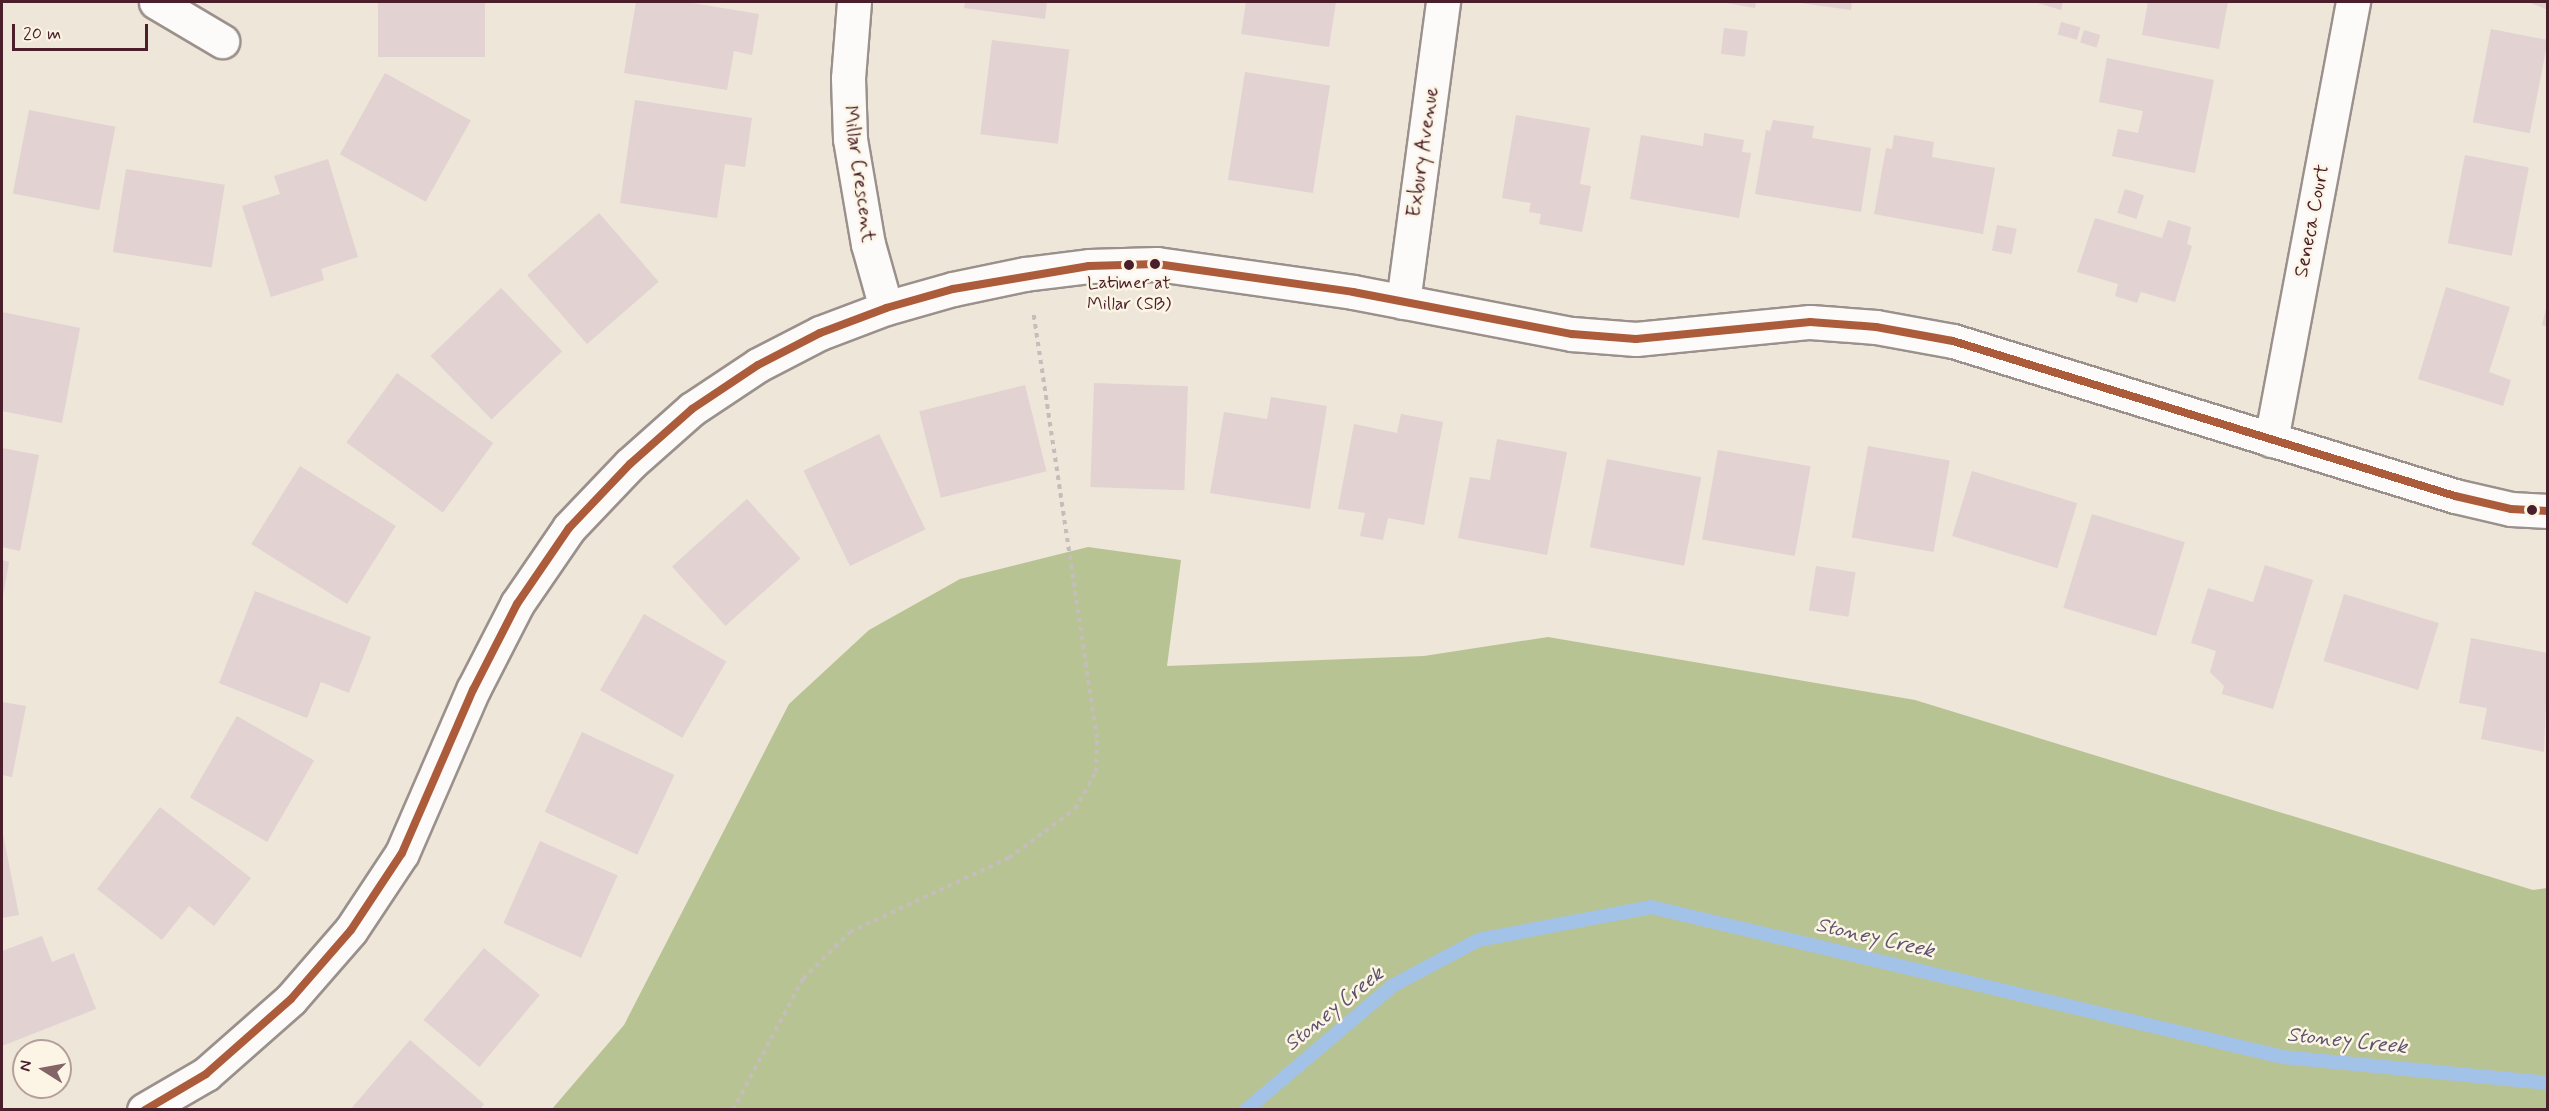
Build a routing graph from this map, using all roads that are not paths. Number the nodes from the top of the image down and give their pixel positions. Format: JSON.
{"nodes":[{"id":1,"x":156,"y":2,"type":"edge"},
{"id":2,"x":854,"y":2,"type":"edge"},
{"id":3,"x":1443,"y":2,"type":"edge"},
{"id":4,"x":2353,"y":2,"type":"edge"},
{"id":5,"x":222,"y":42,"type":"dead end"},
{"id":6,"x":1403,"y":302,"type":"junction"},
{"id":7,"x":886,"y":308,"type":"junction"},
{"id":8,"x":2271,"y":440,"type":"junction"},
{"id":9,"x":2547,"y":511,"type":"edge"},
{"id":10,"x":144,"y":1110,"type":"edge"}],
"edges":[{"from":1,"to":5,"type":"street"},
{"from":2,"to":7,"type":"street","name":"Millar Crescent"},
{"from":3,"to":6,"type":"street","name":"Exbury Avenue"},
{"from":4,"to":8,"type":"street","name":"Seneca Court"},
{"from":6,"to":7,"type":"street"},
{"from":6,"to":8,"type":"street"},
{"from":7,"to":10,"type":"street"},
{"from":8,"to":9,"type":"street"}]}
